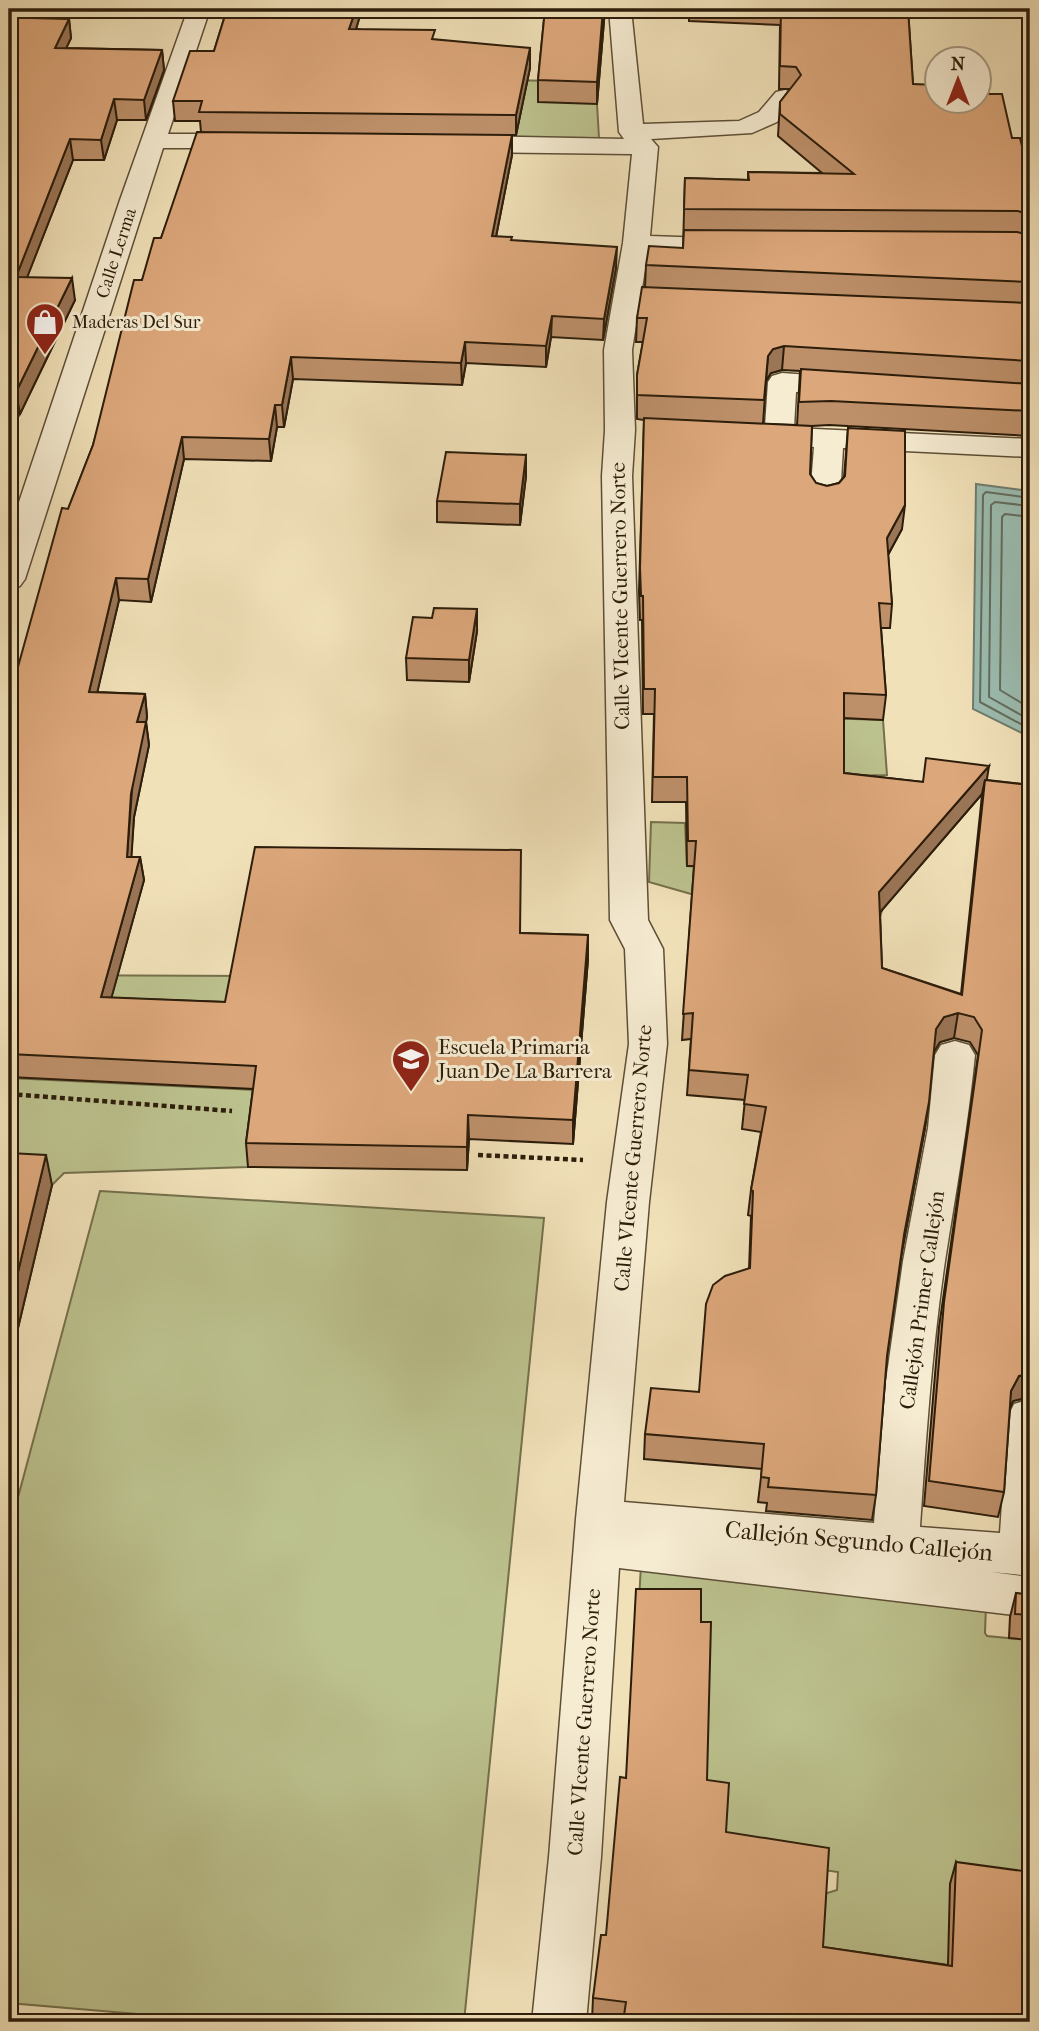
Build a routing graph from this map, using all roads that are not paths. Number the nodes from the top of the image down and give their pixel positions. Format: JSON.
{"nodes":[{"id":1,"x":199,"y":9,"type":"edge"},
{"id":2,"x":620,"y":9,"type":"edge"},
{"id":3,"x":785,"y":97,"type":"edge"},
{"id":4,"x":638,"y":139,"type":"junction"},
{"id":5,"x":154,"y":141,"type":"junction"},
{"id":6,"x":272,"y":142,"type":"edge"},
{"id":7,"x":432,"y":143,"type":"edge"},
{"id":8,"x":636,"y":243,"type":"junction"},
{"id":9,"x":756,"y":248,"type":"edge"},
{"id":10,"x":883,"y":388,"type":"edge"},
{"id":11,"x":726,"y":434,"type":"edge"},
{"id":12,"x":779,"y":436,"type":"junction"},
{"id":13,"x":829,"y":437,"type":"junction"},
{"id":14,"x":1030,"y":448,"type":"edge"},
{"id":15,"x":825,"y":498,"type":"edge"},
{"id":16,"x":9,"y":579,"type":"edge"},
{"id":17,"x":955,"y":1055,"type":"dead end"},
{"id":18,"x":1030,"y":1417,"type":"edge"},
{"id":19,"x":598,"y":1532,"type":"junction"},
{"id":20,"x":895,"y":1545,"type":"junction"},
{"id":21,"x":1030,"y":1597,"type":"edge"},
{"id":22,"x":559,"y":2022,"type":"edge"}],
"edges":[{"from":1,"to":5,"type":"street","name":"Calle Lerma"},
{"from":2,"to":4,"type":"street","name":"Calle VIcente Guerrero Norte"},
{"from":3,"to":4,"type":"street"},
{"from":4,"to":7,"type":"street"},
{"from":4,"to":8,"type":"street","name":"Calle VIcente Guerrero Norte"},
{"from":5,"to":6,"type":"street"},
{"from":5,"to":16,"type":"street","name":"Calle Lerma"},
{"from":8,"to":9,"type":"street"},
{"from":8,"to":19,"type":"street","name":"Calle VIcente Guerrero Norte"},
{"from":10,"to":12,"type":"street"},
{"from":11,"to":12,"type":"street"},
{"from":12,"to":13,"type":"street"},
{"from":13,"to":14,"type":"street"},
{"from":13,"to":15,"type":"street"},
{"from":17,"to":20,"type":"street","name":"Callejón Primer Callejón"},
{"from":18,"to":20,"type":"street","name":"Callejón Segundo Callejón"},
{"from":19,"to":20,"type":"street","name":"Callejón Segundo Callejón"},
{"from":19,"to":21,"type":"street"},
{"from":19,"to":22,"type":"street","name":"Calle VIcente Guerrero Norte"}]}
